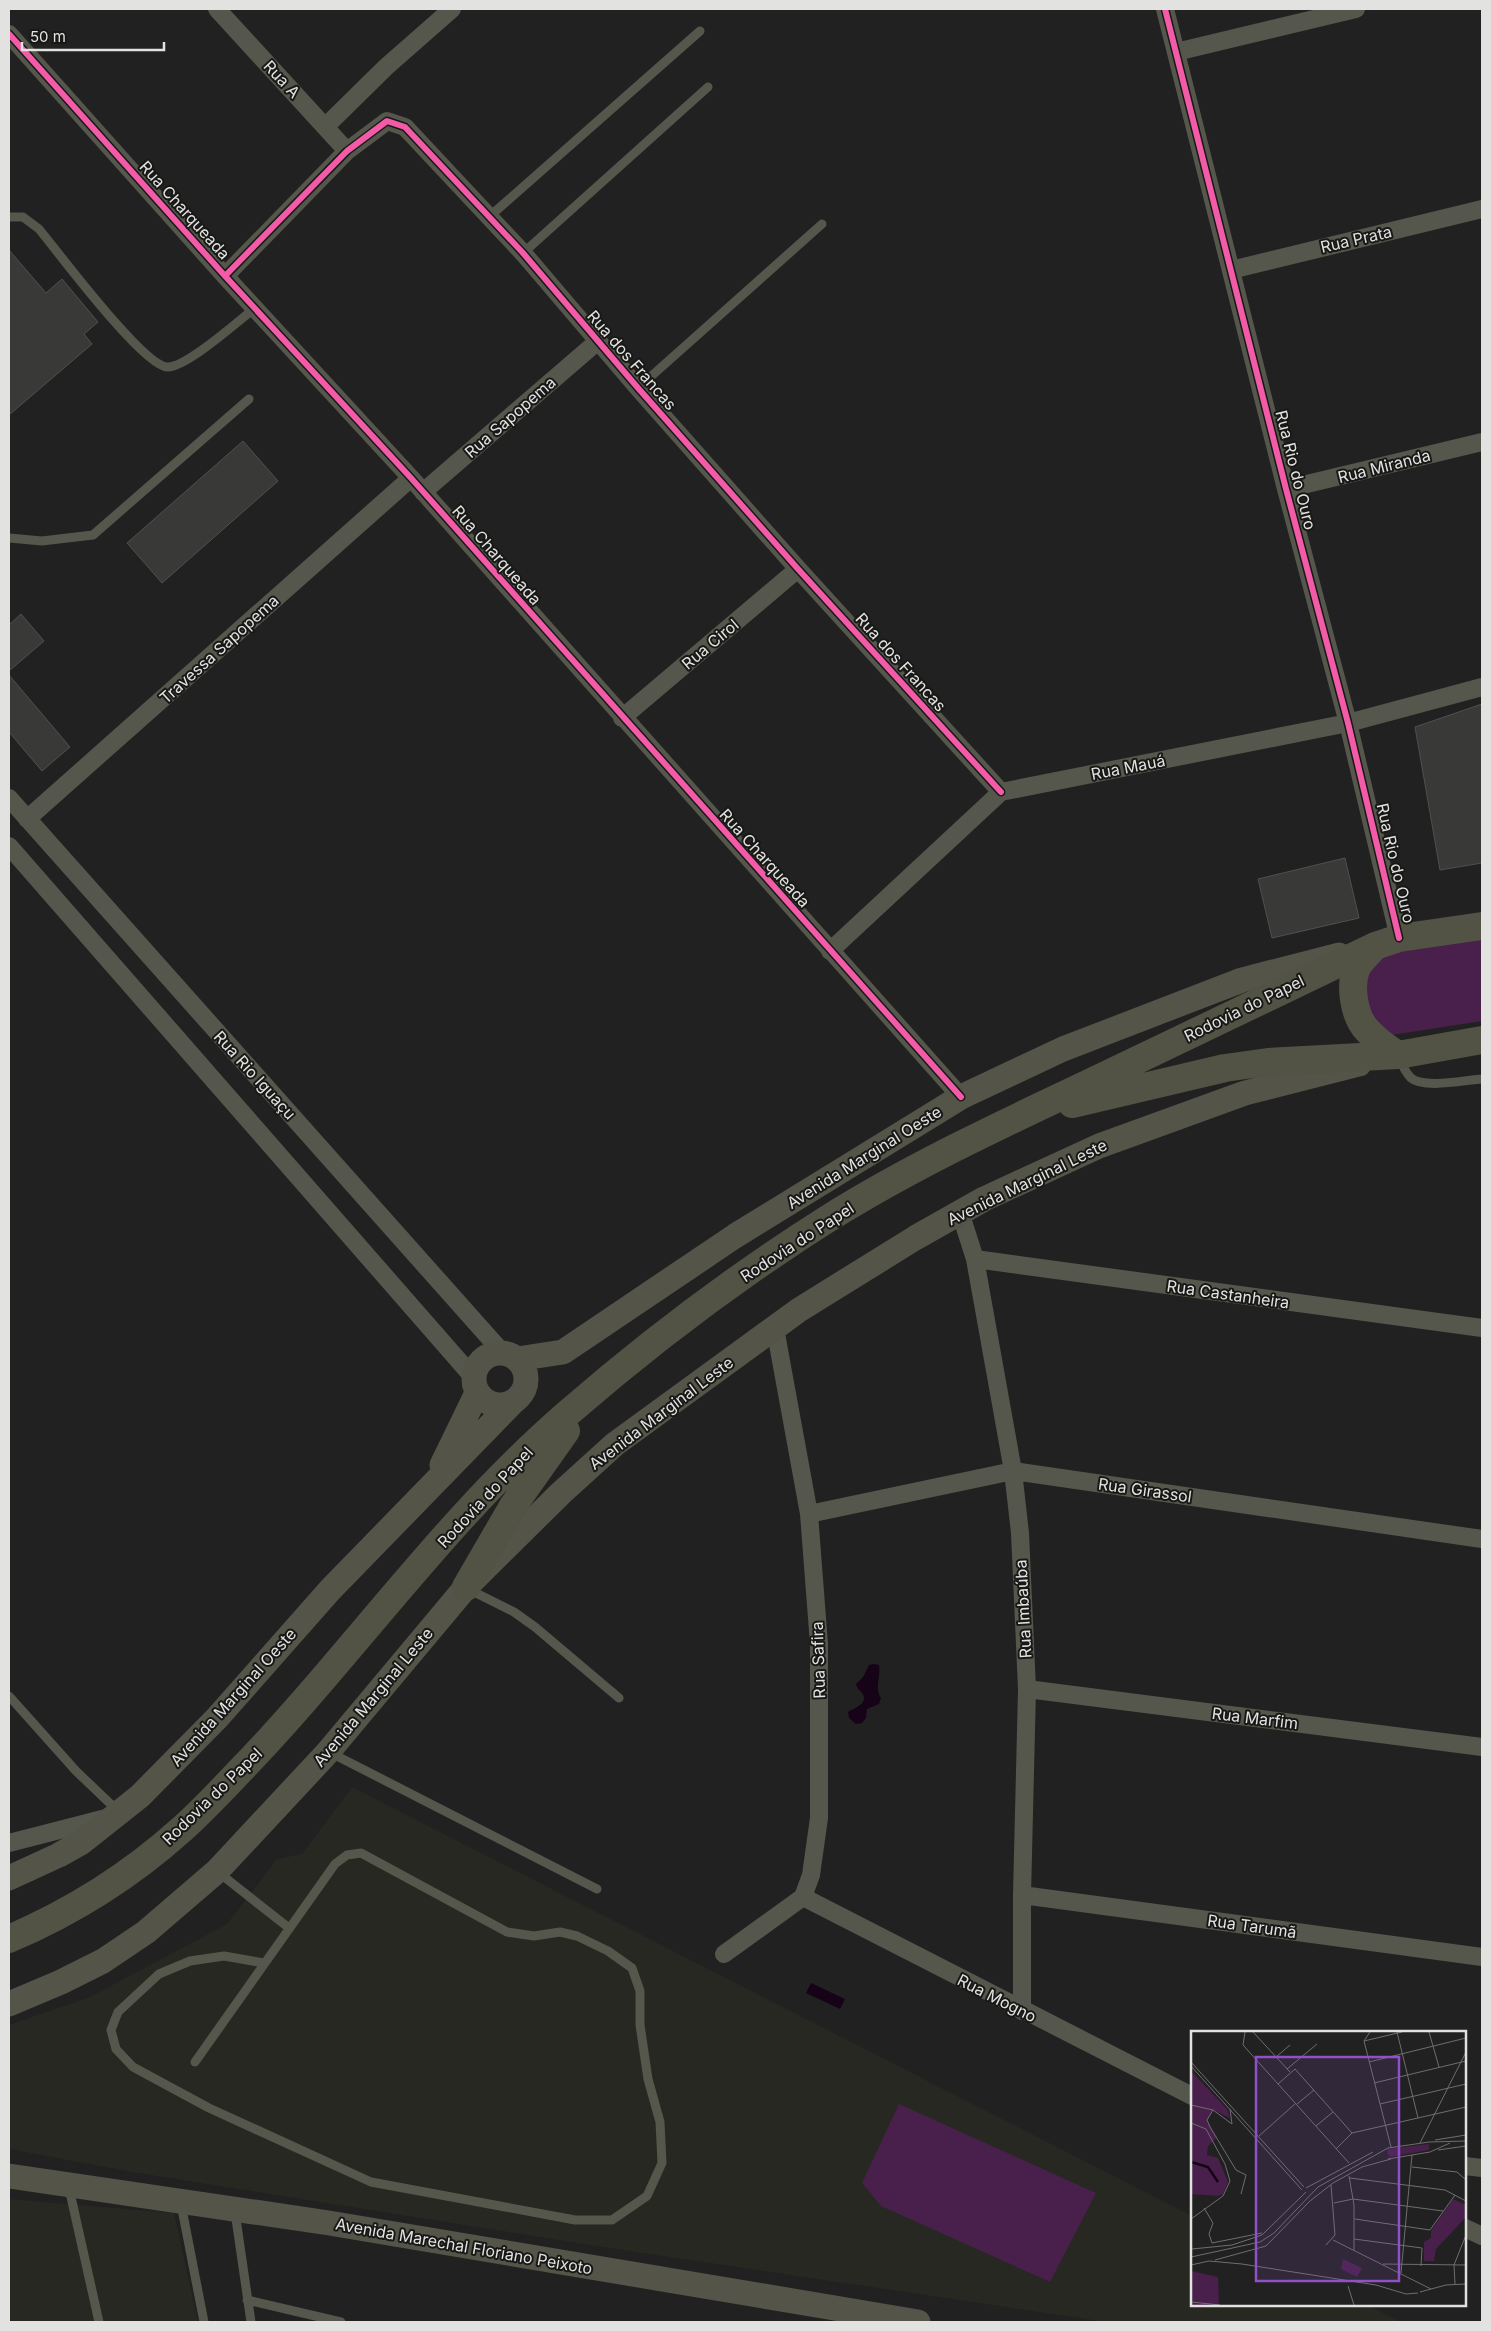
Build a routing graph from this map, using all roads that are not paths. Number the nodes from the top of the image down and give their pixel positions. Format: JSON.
{"nodes":[{"id":1,"x":217,"y":9,"type":"edge"},
{"id":2,"x":452,"y":9,"type":"edge"},
{"id":3,"x":1165,"y":9,"type":"edge"},
{"id":4,"x":1356,"y":9,"type":"edge"},
{"id":5,"x":700,"y":32,"type":"dead end"},
{"id":6,"x":9,"y":34,"type":"edge"},
{"id":7,"x":1176,"y":52,"type":"junction"},
{"id":8,"x":708,"y":87,"type":"dead end"},
{"id":9,"x":326,"y":126,"type":"junction"},
{"id":10,"x":347,"y":151,"type":"junction"},
{"id":11,"x":1482,"y":209,"type":"edge"},
{"id":12,"x":490,"y":216,"type":"junction"},
{"id":13,"x":9,"y":217,"type":"edge"},
{"id":14,"x":822,"y":224,"type":"dead end"},
{"id":15,"x":523,"y":253,"type":"junction"},
{"id":16,"x":1231,"y":270,"type":"junction"},
{"id":17,"x":225,"y":276,"type":"junction"},
{"id":18,"x":255,"y":308,"type":"junction"},
{"id":19,"x":598,"y":341,"type":"junction"},
{"id":20,"x":638,"y":388,"type":"junction"},
{"id":21,"x":250,"y":399,"type":"dead end"},
{"id":22,"x":1482,"y":442,"type":"edge"},
{"id":23,"x":411,"y":478,"type":"junction"},
{"id":24,"x":1286,"y":489,"type":"junction"},
{"id":25,"x":423,"y":492,"type":"junction"},
{"id":26,"x":9,"y":538,"type":"edge"},
{"id":27,"x":798,"y":570,"type":"junction"},
{"id":28,"x":1482,"y":687,"type":"edge"},
{"id":29,"x":622,"y":718,"type":"junction"},
{"id":30,"x":1348,"y":723,"type":"junction"},
{"id":31,"x":1001,"y":792,"type":"junction"},
{"id":32,"x":9,"y":798,"type":"edge"},
{"id":33,"x":27,"y":819,"type":"junction"},
{"id":34,"x":9,"y":846,"type":"edge"},
{"id":35,"x":1482,"y":926,"type":"edge"},
{"id":36,"x":1387,"y":942,"type":"junction"},
{"id":37,"x":830,"y":951,"type":"junction"},
{"id":38,"x":1482,"y":1040,"type":"edge"},
{"id":39,"x":1398,"y":1055,"type":"junction"},
{"id":40,"x":1482,"y":1079,"type":"edge"},
{"id":41,"x":961,"y":1097,"type":"junction"},
{"id":42,"x":1015,"y":1118,"type":"junction"},
{"id":43,"x":960,"y":1212,"type":"junction"},
{"id":44,"x":974,"y":1259,"type":"junction"},
{"id":45,"x":775,"y":1328,"type":"junction"},
{"id":46,"x":1482,"y":1328,"type":"edge"},
{"id":47,"x":509,"y":1355,"type":"junction"},
{"id":48,"x":475,"y":1385,"type":"junction"},
{"id":49,"x":597,"y":1389,"type":"junction"},
{"id":50,"x":514,"y":1401,"type":"junction"},
{"id":51,"x":1012,"y":1471,"type":"junction"},
{"id":52,"x":432,"y":1485,"type":"junction"},
{"id":53,"x":809,"y":1514,"type":"junction"},
{"id":54,"x":1482,"y":1539,"type":"edge"},
{"id":55,"x":466,"y":1587,"type":"junction"},
{"id":56,"x":1027,"y":1688,"type":"junction"},
{"id":57,"x":9,"y":1696,"type":"edge"},
{"id":58,"x":619,"y":1698,"type":"dead end"},
{"id":59,"x":1482,"y":1747,"type":"edge"},
{"id":60,"x":328,"y":1752,"type":"junction"},
{"id":61,"x":118,"y":1815,"type":"junction"},
{"id":62,"x":9,"y":1843,"type":"edge"},
{"id":63,"x":217,"y":1871,"type":"junction"},
{"id":64,"x":9,"y":1878,"type":"edge"},
{"id":65,"x":597,"y":1889,"type":"dead end"},
{"id":66,"x":1022,"y":1895,"type":"junction"},
{"id":67,"x":802,"y":1898,"type":"junction"},
{"id":68,"x":289,"y":1928,"type":"junction"},
{"id":69,"x":9,"y":1939,"type":"edge"},
{"id":70,"x":724,"y":1954,"type":"dead end"},
{"id":71,"x":1482,"y":1957,"type":"edge"},
{"id":72,"x":264,"y":1963,"type":"junction"},
{"id":73,"x":9,"y":2004,"type":"edge"},
{"id":74,"x":1022,"y":2011,"type":"junction"},
{"id":75,"x":195,"y":2062,"type":"dead end"},
{"id":76,"x":1191,"y":2096,"type":"edge"},
{"id":77,"x":1466,"y":2166,"type":"edge"},
{"id":78,"x":1482,"y":2168,"type":"edge"},
{"id":79,"x":9,"y":2176,"type":"edge"},
{"id":80,"x":68,"y":2184,"type":"junction"},
{"id":81,"x":181,"y":2201,"type":"junction"},
{"id":82,"x":235,"y":2209,"type":"junction"},
{"id":83,"x":1466,"y":2228,"type":"edge"},
{"id":84,"x":1482,"y":2236,"type":"edge"},
{"id":85,"x":247,"y":2300,"type":"junction"},
{"id":86,"x":831,"y":2306,"type":"junction"},
{"id":87,"x":904,"y":2321,"type":"edge"},
{"id":88,"x":99,"y":2322,"type":"edge"},
{"id":89,"x":204,"y":2322,"type":"edge"},
{"id":90,"x":250,"y":2322,"type":"edge"},
{"id":91,"x":342,"y":2322,"type":"edge"},
{"id":92,"x":853,"y":2322,"type":"edge"}],
"edges":[{"from":1,"to":9,"type":"street","name":"Rua A"},
{"from":2,"to":9,"type":"street"},
{"from":3,"to":7,"type":"street","name":"Rua Rio do Ouro"},
{"from":4,"to":7,"type":"street"},
{"from":5,"to":12,"type":"lane"},
{"from":6,"to":17,"type":"street","name":"Rua Charqueada"},
{"from":7,"to":16,"type":"street","name":"Rua Rio do Ouro"},
{"from":8,"to":15,"type":"lane"},
{"from":9,"to":10,"type":"street","name":"Rua A"},
{"from":10,"to":12,"type":"street","name":"Rua dos Francas"},
{"from":10,"to":17,"type":"street","name":"Rua dos Francas"},
{"from":11,"to":16,"type":"street","name":"Rua Prata"},
{"from":12,"to":15,"type":"street","name":"Rua dos Francas"},
{"from":13,"to":18,"type":"lane"},
{"from":14,"to":20,"type":"lane"},
{"from":15,"to":19,"type":"street","name":"Rua dos Francas"},
{"from":16,"to":24,"type":"street","name":"Rua Rio do Ouro"},
{"from":17,"to":18,"type":"street","name":"Rua Charqueada"},
{"from":18,"to":23,"type":"street","name":"Rua Charqueada"},
{"from":19,"to":20,"type":"street","name":"Rua dos Francas"},
{"from":19,"to":25,"type":"street","name":"Rua Sapopema"},
{"from":20,"to":27,"type":"street","name":"Rua dos Francas"},
{"from":21,"to":26,"type":"lane"},
{"from":22,"to":24,"type":"street","name":"Rua Miranda"},
{"from":23,"to":25,"type":"street","name":"Rua Charqueada"},
{"from":23,"to":33,"type":"street","name":"Travessa Sapopema"},
{"from":24,"to":30,"type":"street","name":"Rua Rio do Ouro"},
{"from":25,"to":29,"type":"street","name":"Rua Charqueada"},
{"from":27,"to":29,"type":"street","name":"Rua Cirol"},
{"from":27,"to":31,"type":"street","name":"Rua dos Francas"},
{"from":28,"to":30,"type":"street","name":"Rua Mauá"},
{"from":29,"to":37,"type":"street","name":"Rua Charqueada"},
{"from":30,"to":31,"type":"street","name":"Rua Mauá"},
{"from":30,"to":36,"type":"street","name":"Rua Rio do Ouro"},
{"from":31,"to":37,"type":"street"},
{"from":32,"to":33,"type":"street","name":"Rua Rio Iguaçu"},
{"from":33,"to":47,"type":"street","name":"Rua Rio Iguaçu"},
{"from":34,"to":48,"type":"street","name":"Rua Rio Iguaçu"},
{"from":35,"to":36,"type":"main road","name":"Rodovia do Papel"},
{"from":36,"to":39,"type":"main road"},
{"from":36,"to":41,"type":"main road","name":"Avenida Marginal Oeste"},
{"from":36,"to":42,"type":"main road","name":"Rodovia do Papel"},
{"from":37,"to":41,"type":"street","name":"Rua Charqueada"},
{"from":38,"to":39,"type":"main road","name":"Rodovia do Papel"},
{"from":39,"to":40,"type":"lane"},
{"from":39,"to":42,"type":"main road","name":"Rodovia do Papel"},
{"from":39,"to":43,"type":"main road","name":"Avenida Marginal Leste"},
{"from":41,"to":47,"type":"main road","name":"Avenida Marginal Oeste"},
{"from":42,"to":49,"type":"main road","name":"Rodovia do Papel"},
{"from":43,"to":44,"type":"street","name":"Rua Imbaúba"},
{"from":43,"to":45,"type":"main road","name":"Avenida Marginal Leste"},
{"from":44,"to":46,"type":"street","name":"Rua Castanheira"},
{"from":44,"to":51,"type":"street","name":"Rua Imbaúba"},
{"from":45,"to":53,"type":"street","name":"Rua Safira"},
{"from":45,"to":55,"type":"main road","name":"Avenida Marginal Leste"},
{"from":47,"to":48,"type":"main road","name":"Avenida Marginal Oeste"},
{"from":47,"to":50,"type":"main road","name":"Avenida Marginal Oeste"},
{"from":48,"to":50,"type":"main road"},
{"from":48,"to":52,"type":"main road","name":"Avenida Marginal Oeste"},
{"from":49,"to":55,"type":"main road"},
{"from":49,"to":69,"type":"main road","name":"Rodovia do Papel"},
{"from":50,"to":52,"type":"main road","name":"Avenida Marginal Oeste"},
{"from":51,"to":53,"type":"street","name":"Rua Girassol"},
{"from":51,"to":54,"type":"street","name":"Rua Girassol"},
{"from":51,"to":56,"type":"street","name":"Rua Imbaúba"},
{"from":52,"to":61,"type":"main road","name":"Avenida Marginal Oeste"},
{"from":53,"to":67,"type":"street","name":"Rua Safira"},
{"from":55,"to":58,"type":"lane"},
{"from":55,"to":60,"type":"main road","name":"Avenida Marginal Leste"},
{"from":56,"to":59,"type":"street","name":"Rua Marfim"},
{"from":56,"to":66,"type":"street","name":"Rua Imbaúba"},
{"from":57,"to":61,"type":"lane"},
{"from":60,"to":63,"type":"main road","name":"Avenida Marginal Leste"},
{"from":60,"to":65,"type":"lane"},
{"from":61,"to":62,"type":"street"},
{"from":61,"to":64,"type":"main road","name":"Avenida Marginal Oeste"},
{"from":63,"to":68,"type":"lane"},
{"from":63,"to":73,"type":"main road","name":"Avenida Marginal Leste"},
{"from":66,"to":71,"type":"street","name":"Rua Tarumã"},
{"from":66,"to":74,"type":"street","name":"Rua Imbaúba"},
{"from":67,"to":70,"type":"street"},
{"from":67,"to":74,"type":"street","name":"Rua Mogno"},
{"from":68,"to":72,"type":"lane"},
{"from":68,"to":72,"type":"lane"},
{"from":72,"to":75,"type":"lane"},
{"from":74,"to":76,"type":"street","name":"Rua Mogno"},
{"from":77,"to":78,"type":"street"},
{"from":79,"to":80,"type":"main road","name":"Avenida Marechal Floriano Peixoto"},
{"from":80,"to":81,"type":"main road","name":"Avenida Marechal Floriano Peixoto"},
{"from":80,"to":88,"type":"lane"},
{"from":81,"to":82,"type":"main road","name":"Avenida Marechal Floriano Peixoto"},
{"from":81,"to":89,"type":"lane"},
{"from":82,"to":85,"type":"lane"},
{"from":82,"to":86,"type":"main road","name":"Avenida Marechal Floriano Peixoto"},
{"from":83,"to":84,"type":"street"},
{"from":85,"to":90,"type":"lane"},
{"from":85,"to":91,"type":"lane"},
{"from":86,"to":87,"type":"main road","name":"Avenida Marechal Floriano Peixoto"},
{"from":86,"to":92,"type":"main road"}]}
